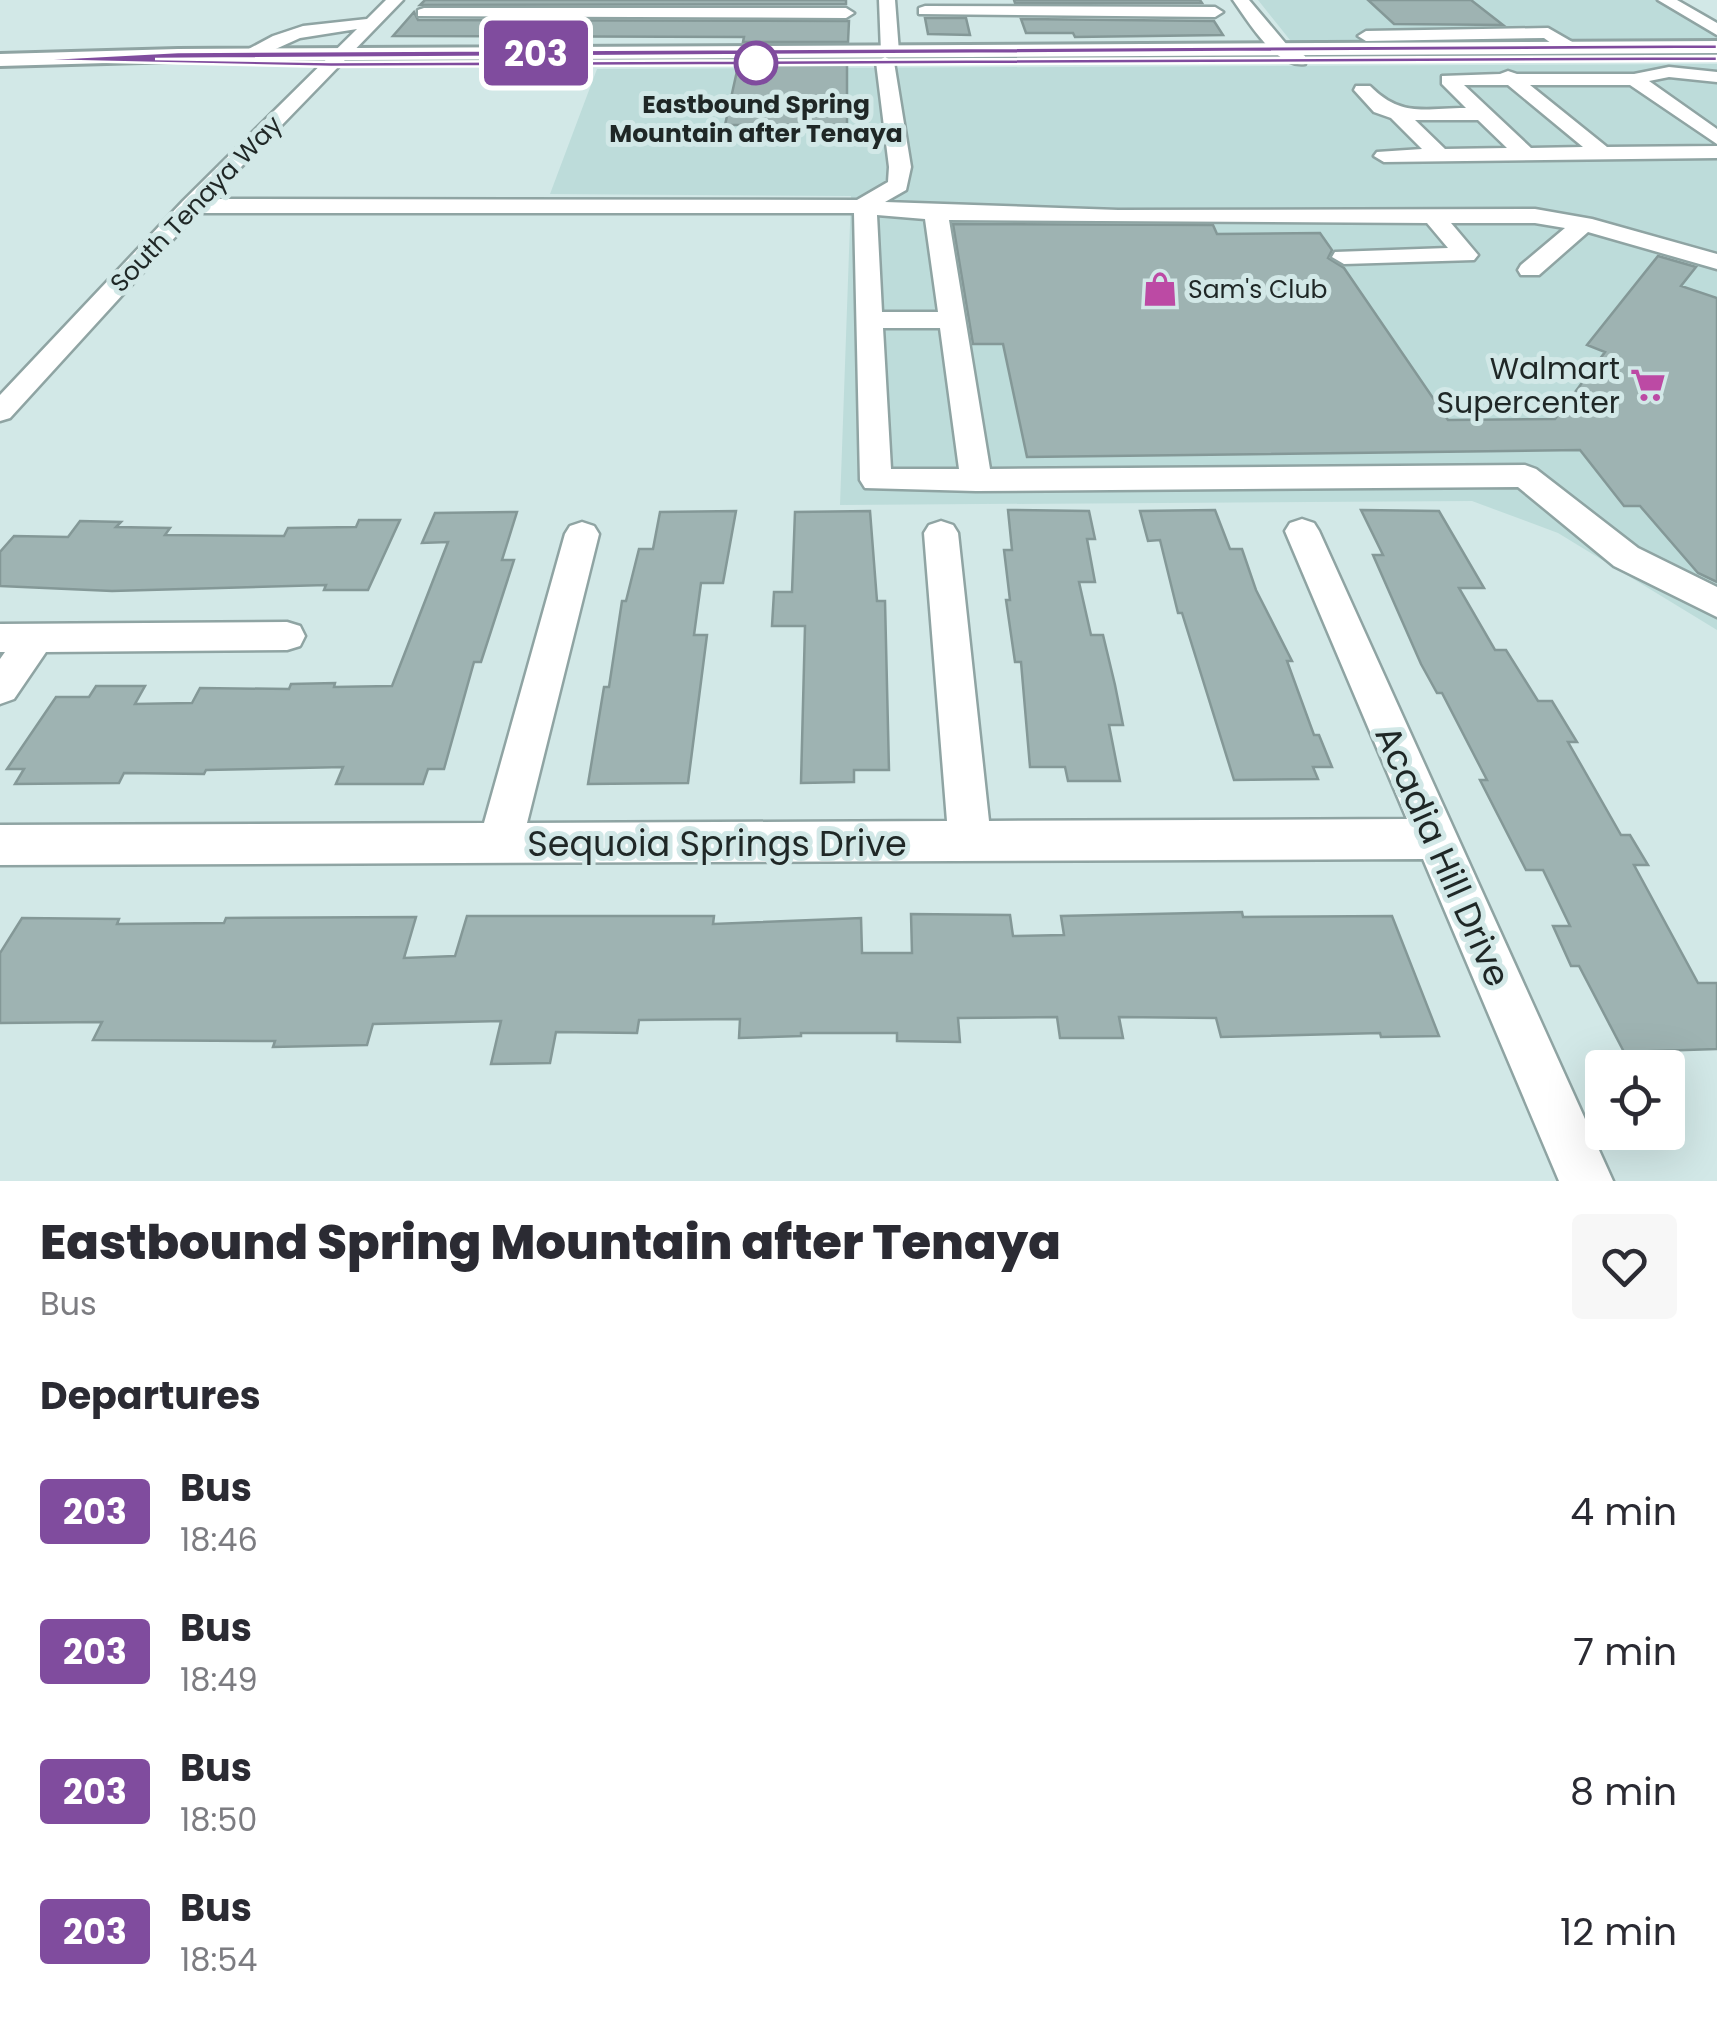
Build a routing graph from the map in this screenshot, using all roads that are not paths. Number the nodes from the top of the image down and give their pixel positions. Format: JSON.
{"nodes":[{"id":1,"x":395,"y":0,"type":"edge"},
{"id":2,"x":888,"y":0,"type":"edge"},
{"id":3,"x":1241,"y":0,"type":"edge"},
{"id":4,"x":991,"y":5,"type":"edge"},
{"id":5,"x":780,"y":6,"type":"edge"},
{"id":6,"x":1138,"y":6,"type":"edge"},
{"id":7,"x":494,"y":7,"type":"edge"},
{"id":8,"x":1665,"y":9,"type":"edge"},
{"id":9,"x":925,"y":12,"type":"dead end"},
{"id":10,"x":1214,"y":12,"type":"dead end"},
{"id":11,"x":424,"y":13,"type":"dead end"},
{"id":12,"x":846,"y":13,"type":"dead end"},
{"id":13,"x":372,"y":24,"type":"junction"},
{"id":14,"x":1717,"y":31,"type":"edge"},
{"id":15,"x":1683,"y":32,"type":"dead end"},
{"id":16,"x":1366,"y":36,"type":"dead end"},
{"id":17,"x":1568,"y":47,"type":"junction"},
{"id":18,"x":1717,"y":47,"type":"edge"},
{"id":19,"x":251,"y":54,"type":"junction"},
{"id":20,"x":1290,"y":54,"type":"junction"},
{"id":21,"x":888,"y":57,"type":"junction"},
{"id":22,"x":1717,"y":58,"type":"edge"},
{"id":23,"x":336,"y":59,"type":"junction"},
{"id":24,"x":1482,"y":59,"type":"junction"},
{"id":25,"x":0,"y":60,"type":"edge"},
{"id":26,"x":30,"y":60,"type":"junction"},
{"id":27,"x":1658,"y":74,"type":"junction"},
{"id":28,"x":1717,"y":77,"type":"edge"},
{"id":29,"x":1634,"y":79,"type":"junction"},
{"id":30,"x":1513,"y":80,"type":"junction"},
{"id":31,"x":1363,"y":90,"type":"dead end"},
{"id":32,"x":1398,"y":114,"type":"junction"},
{"id":33,"x":1481,"y":114,"type":"junction"},
{"id":34,"x":1716,"y":134,"type":"edge"},
{"id":35,"x":1580,"y":135,"type":"junction"},
{"id":36,"x":1602,"y":153,"type":"junction"},
{"id":37,"x":1438,"y":154,"type":"junction"},
{"id":38,"x":1526,"y":154,"type":"junction"},
{"id":39,"x":1384,"y":156,"type":"dead end"},
{"id":40,"x":864,"y":204,"type":"junction"},
{"id":41,"x":192,"y":206,"type":"junction"},
{"id":42,"x":936,"y":213,"type":"junction"},
{"id":43,"x":1434,"y":217,"type":"junction"},
{"id":44,"x":1584,"y":224,"type":"junction"},
{"id":45,"x":1344,"y":257,"type":"dead end"},
{"id":46,"x":1717,"y":262,"type":"edge"},
{"id":47,"x":1530,"y":270,"type":"dead end"},
{"id":48,"x":869,"y":320,"type":"junction"},
{"id":49,"x":951,"y":320,"type":"junction"},
{"id":50,"x":0,"y":412,"type":"edge"},
{"id":51,"x":976,"y":480,"type":"junction"},
{"id":52,"x":1302,"y":531,"type":"dead end"},
{"id":53,"x":941,"y":533,"type":"dead end"},
{"id":54,"x":582,"y":534,"type":"dead end"},
{"id":55,"x":1717,"y":603,"type":"edge"},
{"id":56,"x":288,"y":636,"type":"dead end"},
{"id":57,"x":18,"y":638,"type":"edge"},
{"id":58,"x":0,"y":688,"type":"edge"},
{"id":59,"x":1435,"y":839,"type":"junction"},
{"id":60,"x":500,"y":843,"type":"junction"},
{"id":61,"x":970,"y":843,"type":"junction"},
{"id":62,"x":0,"y":845,"type":"edge"},
{"id":63,"x":1586,"y":1181,"type":"edge"}],
"edges":[{"from":1,"to":13,"type":"street","name":"South Tenaya Way"},
{"from":2,"to":21,"type":"street"},
{"from":3,"to":20,"type":"street"},
{"from":4,"to":6,"type":"street"},
{"from":4,"to":9,"type":"street"},
{"from":5,"to":7,"type":"street"},
{"from":5,"to":12,"type":"street"},
{"from":6,"to":10,"type":"street"},
{"from":7,"to":11,"type":"street"},
{"from":8,"to":14,"type":"street"},
{"from":13,"to":19,"type":"street"},
{"from":13,"to":23,"type":"street","name":"South Tenaya Way"},
{"from":14,"to":15,"type":"street"},
{"from":16,"to":17,"type":"street"},
{"from":17,"to":18,"type":"main road"},
{"from":17,"to":20,"type":"main road"},
{"from":19,"to":23,"type":"main road"},
{"from":19,"to":26,"type":"main road"},
{"from":20,"to":21,"type":"main road"},
{"from":20,"to":21,"type":"main road"},
{"from":20,"to":24,"type":"main road"},
{"from":21,"to":23,"type":"main road"},
{"from":21,"to":23,"type":"main road"},
{"from":21,"to":40,"type":"street"},
{"from":22,"to":24,"type":"main road"},
{"from":23,"to":26,"type":"main road"},
{"from":23,"to":41,"type":"street","name":"South Tenaya Way"},
{"from":24,"to":30,"type":"street"},
{"from":25,"to":26,"type":"main road"},
{"from":27,"to":28,"type":"street"},
{"from":27,"to":29,"type":"street"},
{"from":27,"to":34,"type":"street"},
{"from":29,"to":30,"type":"street"},
{"from":29,"to":34,"type":"street"},
{"from":30,"to":33,"type":"street"},
{"from":30,"to":35,"type":"street"},
{"from":31,"to":32,"type":"street"},
{"from":32,"to":33,"type":"street"},
{"from":32,"to":37,"type":"street"},
{"from":33,"to":38,"type":"street"},
{"from":34,"to":35,"type":"street"},
{"from":34,"to":36,"type":"street"},
{"from":35,"to":36,"type":"street"},
{"from":36,"to":38,"type":"street"},
{"from":37,"to":38,"type":"street"},
{"from":37,"to":39,"type":"street"},
{"from":40,"to":41,"type":"street"},
{"from":40,"to":42,"type":"street"},
{"from":40,"to":48,"type":"street"},
{"from":41,"to":50,"type":"street","name":"South Tenaya Way"},
{"from":42,"to":43,"type":"street"},
{"from":42,"to":49,"type":"street"},
{"from":43,"to":44,"type":"street"},
{"from":43,"to":45,"type":"street"},
{"from":44,"to":46,"type":"street"},
{"from":44,"to":47,"type":"street"},
{"from":48,"to":49,"type":"street"},
{"from":48,"to":51,"type":"street"},
{"from":49,"to":51,"type":"street"},
{"from":51,"to":55,"type":"street"},
{"from":52,"to":59,"type":"street","name":"Acadia Hill Drive"},
{"from":53,"to":61,"type":"street"},
{"from":54,"to":60,"type":"street"},
{"from":56,"to":57,"type":"street"},
{"from":57,"to":58,"type":"street"},
{"from":59,"to":61,"type":"street","name":"Sequoia Springs Drive"},
{"from":59,"to":63,"type":"street","name":"Acadia Hill Drive"},
{"from":60,"to":61,"type":"street","name":"Sequoia Springs Drive"},
{"from":60,"to":62,"type":"street","name":"Sequoia Springs Drive"}]}
